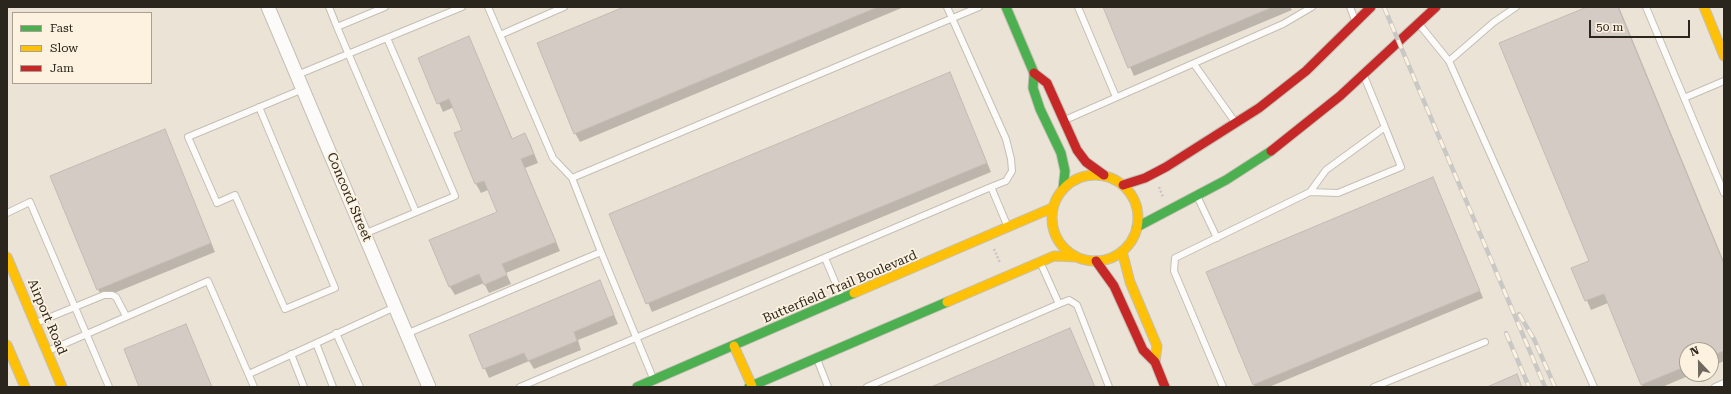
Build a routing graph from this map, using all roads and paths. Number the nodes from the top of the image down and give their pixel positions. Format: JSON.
{"nodes":[{"id":1,"x":268,"y":7,"type":"edge"},
{"id":2,"x":329,"y":7,"type":"edge"},
{"id":3,"x":385,"y":7,"type":"edge"},
{"id":4,"x":462,"y":7,"type":"edge"},
{"id":5,"x":488,"y":7,"type":"edge"},
{"id":6,"x":564,"y":7,"type":"edge"},
{"id":7,"x":947,"y":7,"type":"edge"},
{"id":8,"x":979,"y":7,"type":"edge"},
{"id":9,"x":1006,"y":7,"type":"edge"},
{"id":10,"x":1078,"y":7,"type":"edge"},
{"id":11,"x":1312,"y":7,"type":"edge"},
{"id":12,"x":1350,"y":7,"type":"edge"},
{"id":13,"x":1371,"y":7,"type":"edge"},
{"id":14,"x":1436,"y":7,"type":"edge"},
{"id":15,"x":1516,"y":7,"type":"edge"},
{"id":16,"x":1646,"y":7,"type":"edge"},
{"id":17,"x":1703,"y":8,"type":"edge"},
{"id":18,"x":952,"y":18,"type":"junction"},
{"id":19,"x":1356,"y":22,"type":"junction"},
{"id":20,"x":1418,"y":23,"type":"junction"},
{"id":21,"x":337,"y":26,"type":"junction"},
{"id":22,"x":500,"y":35,"type":"junction"},
{"id":23,"x":387,"y":38,"type":"junction"},
{"id":24,"x":348,"y":54,"type":"junction"},
{"id":25,"x":1724,"y":56,"type":"edge"},
{"id":26,"x":1448,"y":60,"type":"junction"},
{"id":27,"x":1194,"y":64,"type":"junction"},
{"id":28,"x":1034,"y":74,"type":"junction"},
{"id":29,"x":1363,"y":74,"type":"junction"},
{"id":30,"x":297,"y":75,"type":"junction"},
{"id":31,"x":1724,"y":81,"type":"edge"},
{"id":32,"x":303,"y":89,"type":"junction"},
{"id":33,"x":1116,"y":98,"type":"junction"},
{"id":34,"x":1684,"y":98,"type":"junction"},
{"id":35,"x":259,"y":108,"type":"junction"},
{"id":36,"x":1063,"y":121,"type":"junction"},
{"id":37,"x":1236,"y":122,"type":"junction"},
{"id":38,"x":1385,"y":126,"type":"junction"},
{"id":39,"x":1104,"y":175,"type":"junction"},
{"id":40,"x":572,"y":178,"type":"junction"},
{"id":41,"x":1157,"y":183,"type":"dead end"},
{"id":42,"x":1124,"y":185,"type":"junction"},
{"id":43,"x":990,"y":187,"type":"junction"},
{"id":44,"x":1063,"y":188,"type":"junction"},
{"id":45,"x":1310,"y":192,"type":"junction"},
{"id":46,"x":1724,"y":193,"type":"edge"},
{"id":47,"x":1198,"y":196,"type":"junction"},
{"id":48,"x":1165,"y":204,"type":"dead end"},
{"id":49,"x":1052,"y":208,"type":"junction"},
{"id":50,"x":416,"y":212,"type":"junction"},
{"id":51,"x":7,"y":213,"type":"edge"},
{"id":52,"x":1008,"y":227,"type":"junction"},
{"id":53,"x":1137,"y":227,"type":"junction"},
{"id":54,"x":364,"y":234,"type":"junction"},
{"id":55,"x":1217,"y":238,"type":"junction"},
{"id":56,"x":992,"y":245,"type":"dead end"},
{"id":57,"x":1122,"y":251,"type":"junction"},
{"id":58,"x":601,"y":252,"type":"junction"},
{"id":59,"x":7,"y":257,"type":"edge"},
{"id":60,"x":825,"y":258,"type":"junction"},
{"id":61,"x":1077,"y":258,"type":"junction"},
{"id":62,"x":1096,"y":261,"type":"junction"},
{"id":63,"x":1041,"y":262,"type":"junction"},
{"id":64,"x":1001,"y":264,"type":"dead end"},
{"id":65,"x":842,"y":300,"type":"junction"},
{"id":66,"x":1059,"y":304,"type":"junction"},
{"id":67,"x":74,"y":306,"type":"junction"},
{"id":68,"x":395,"y":307,"type":"junction"},
{"id":69,"x":126,"y":316,"type":"junction"},
{"id":70,"x":35,"y":323,"type":"junction"},
{"id":71,"x":336,"y":333,"type":"junction"},
{"id":72,"x":86,"y":334,"type":"junction"},
{"id":73,"x":406,"y":334,"type":"junction"},
{"id":74,"x":636,"y":338,"type":"junction"},
{"id":75,"x":1485,"y":342,"type":"dead end"},
{"id":76,"x":316,"y":343,"type":"junction"},
{"id":77,"x":7,"y":345,"type":"edge"},
{"id":78,"x":734,"y":346,"type":"junction"},
{"id":79,"x":47,"y":351,"type":"junction"},
{"id":80,"x":290,"y":354,"type":"junction"},
{"id":81,"x":817,"y":358,"type":"junction"},
{"id":82,"x":1155,"y":362,"type":"junction"},
{"id":83,"x":249,"y":374,"type":"junction"},
{"id":84,"x":654,"y":380,"type":"junction"},
{"id":85,"x":1724,"y":383,"type":"edge"},
{"id":86,"x":25,"y":387,"type":"edge"},
{"id":87,"x":62,"y":387,"type":"edge"},
{"id":88,"x":109,"y":387,"type":"edge"},
{"id":89,"x":254,"y":387,"type":"edge"},
{"id":90,"x":304,"y":387,"type":"edge"},
{"id":91,"x":333,"y":387,"type":"edge"},
{"id":92,"x":360,"y":387,"type":"edge"},
{"id":93,"x":429,"y":387,"type":"edge"},
{"id":94,"x":520,"y":387,"type":"edge"},
{"id":95,"x":637,"y":387,"type":"edge"},
{"id":96,"x":751,"y":387,"type":"edge"},
{"id":97,"x":828,"y":387,"type":"edge"},
{"id":98,"x":867,"y":387,"type":"edge"},
{"id":99,"x":1109,"y":387,"type":"edge"},
{"id":100,"x":1166,"y":387,"type":"edge"},
{"id":101,"x":1223,"y":387,"type":"edge"},
{"id":102,"x":1374,"y":387,"type":"edge"},
{"id":103,"x":1594,"y":387,"type":"edge"},
{"id":104,"x":1715,"y":387,"type":"edge"}],
"edges":[{"from":1,"to":30,"type":"street","name":"Concord Street"},
{"from":2,"to":21,"type":"lane"},
{"from":3,"to":21,"type":"lane"},
{"from":4,"to":23,"type":"lane"},
{"from":5,"to":22,"type":"lane"},
{"from":6,"to":22,"type":"lane"},
{"from":7,"to":18,"type":"lane"},
{"from":8,"to":18,"type":"lane"},
{"from":9,"to":28,"type":"street"},
{"from":10,"to":33,"type":"lane"},
{"from":11,"to":27,"type":"lane"},
{"from":12,"to":19,"type":"lane"},
{"from":13,"to":19,"type":"street"},
{"from":14,"to":20,"type":"street"},
{"from":15,"to":26,"type":"lane"},
{"from":16,"to":34,"type":"lane"},
{"from":17,"to":25,"type":"street"},
{"from":18,"to":40,"type":"lane"},
{"from":18,"to":43,"type":"lane"},
{"from":19,"to":37,"type":"street"},
{"from":20,"to":26,"type":"lane"},
{"from":20,"to":29,"type":"street"},
{"from":21,"to":24,"type":"lane"},
{"from":22,"to":40,"type":"lane"},
{"from":23,"to":24,"type":"lane"},
{"from":23,"to":50,"type":"lane"},
{"from":24,"to":30,"type":"lane"},
{"from":24,"to":50,"type":"lane"},
{"from":26,"to":103,"type":"lane"},
{"from":27,"to":33,"type":"lane"},
{"from":27,"to":37,"type":"lane"},
{"from":28,"to":36,"type":"street"},
{"from":28,"to":44,"type":"street"},
{"from":29,"to":38,"type":"lane"},
{"from":29,"to":47,"type":"street"},
{"from":30,"to":32,"type":"street","name":"Concord Street"},
{"from":31,"to":34,"type":"lane"},
{"from":32,"to":35,"type":"lane"},
{"from":32,"to":54,"type":"street","name":"Concord Street"},
{"from":33,"to":36,"type":"lane"},
{"from":34,"to":46,"type":"lane"},
{"from":35,"to":35,"type":"lane"},
{"from":36,"to":39,"type":"street"},
{"from":37,"to":42,"type":"street"},
{"from":38,"to":45,"type":"lane"},
{"from":38,"to":45,"type":"lane"},
{"from":39,"to":42,"type":"street"},
{"from":39,"to":44,"type":"street"},
{"from":40,"to":58,"type":"lane"},
{"from":41,"to":48,"type":"path"},
{"from":42,"to":53,"type":"street"},
{"from":43,"to":52,"type":"lane"},
{"from":43,"to":60,"type":"lane"},
{"from":44,"to":49,"type":"street"},
{"from":45,"to":55,"type":"lane"},
{"from":47,"to":53,"type":"street"},
{"from":47,"to":55,"type":"lane"},
{"from":49,"to":52,"type":"street","name":"Butterfield Trail Boulevard"},
{"from":49,"to":61,"type":"street"},
{"from":50,"to":54,"type":"lane"},
{"from":51,"to":67,"type":"lane"},
{"from":52,"to":65,"type":"street","name":"Butterfield Trail Boulevard"},
{"from":53,"to":57,"type":"street"},
{"from":54,"to":68,"type":"street","name":"Concord Street"},
{"from":55,"to":101,"type":"lane"},
{"from":56,"to":64,"type":"path"},
{"from":57,"to":62,"type":"street"},
{"from":57,"to":82,"type":"street"},
{"from":58,"to":73,"type":"lane"},
{"from":58,"to":74,"type":"lane"},
{"from":59,"to":70,"type":"street","name":"Airport Road"},
{"from":60,"to":65,"type":"lane"},
{"from":60,"to":74,"type":"lane"},
{"from":61,"to":62,"type":"street"},
{"from":61,"to":63,"type":"street"},
{"from":62,"to":82,"type":"street"},
{"from":63,"to":66,"type":"lane"},
{"from":63,"to":81,"type":"street"},
{"from":65,"to":78,"type":"street","name":"Butterfield Trail Boulevard"},
{"from":66,"to":98,"type":"lane"},
{"from":66,"to":99,"type":"lane"},
{"from":67,"to":69,"type":"lane"},
{"from":67,"to":70,"type":"lane"},
{"from":67,"to":72,"type":"lane"},
{"from":68,"to":71,"type":"lane"},
{"from":68,"to":73,"type":"street","name":"Concord Street"},
{"from":69,"to":72,"type":"lane"},
{"from":69,"to":83,"type":"lane"},
{"from":70,"to":79,"type":"street","name":"Airport Road"},
{"from":71,"to":76,"type":"lane"},
{"from":71,"to":92,"type":"lane"},
{"from":72,"to":79,"type":"lane"},
{"from":72,"to":88,"type":"lane"},
{"from":73,"to":93,"type":"street","name":"Concord Street"},
{"from":74,"to":84,"type":"lane"},
{"from":74,"to":94,"type":"lane"},
{"from":75,"to":102,"type":"lane"},
{"from":76,"to":80,"type":"lane"},
{"from":76,"to":91,"type":"lane"},
{"from":77,"to":86,"type":"street"},
{"from":78,"to":84,"type":"street","name":"Butterfield Trail Boulevard"},
{"from":78,"to":96,"type":"street"},
{"from":79,"to":87,"type":"street","name":"Airport Road"},
{"from":80,"to":83,"type":"lane"},
{"from":80,"to":90,"type":"lane"},
{"from":81,"to":96,"type":"street"},
{"from":81,"to":97,"type":"lane"},
{"from":82,"to":100,"type":"street"},
{"from":83,"to":89,"type":"lane"},
{"from":84,"to":95,"type":"street","name":"Butterfield Trail Boulevard"},
{"from":85,"to":104,"type":"lane"}]}
